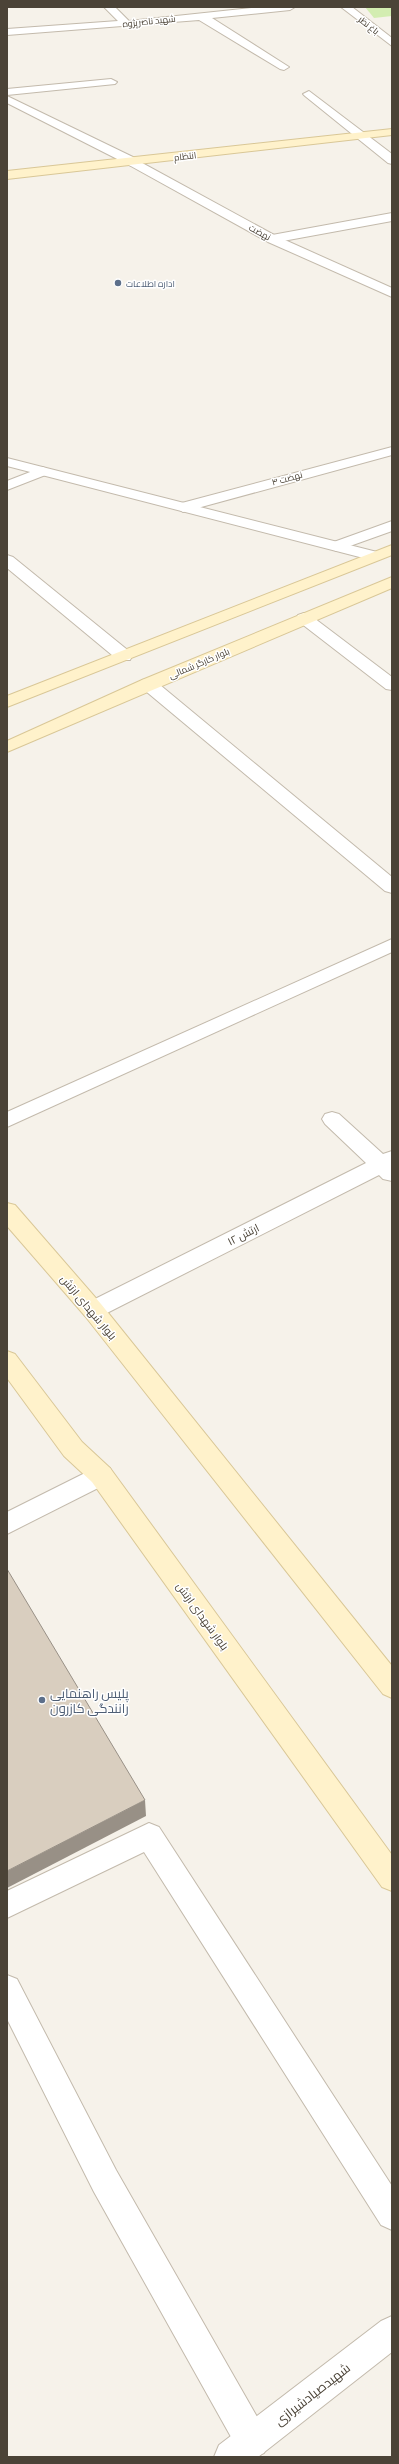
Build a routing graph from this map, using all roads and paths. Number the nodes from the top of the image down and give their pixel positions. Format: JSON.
{"nodes":[{"id":1,"x":109,"y":7,"type":"edge"},
{"id":2,"x":290,"y":7,"type":"edge"},
{"id":3,"x":346,"y":7,"type":"edge"},
{"id":4,"x":238,"y":10,"type":"edge"},
{"id":5,"x":201,"y":16,"type":"junction"},
{"id":6,"x":126,"y":24,"type":"junction"},
{"id":7,"x":7,"y":32,"type":"edge"},
{"id":8,"x":392,"y":43,"type":"edge"},
{"id":9,"x":284,"y":68,"type":"dead end"},
{"id":10,"x":111,"y":82,"type":"dead end"},
{"id":11,"x":7,"y":92,"type":"edge"},
{"id":12,"x":309,"y":94,"type":"dead end"},
{"id":13,"x":7,"y":99,"type":"edge"},
{"id":14,"x":392,"y":132,"type":"edge"},
{"id":15,"x":363,"y":135,"type":"junction"},
{"id":16,"x":392,"y":160,"type":"edge"},
{"id":17,"x":133,"y":162,"type":"junction"},
{"id":18,"x":7,"y":175,"type":"edge"},
{"id":19,"x":392,"y":218,"type":"edge"},
{"id":20,"x":272,"y":239,"type":"junction"},
{"id":21,"x":392,"y":293,"type":"edge"},
{"id":22,"x":392,"y":451,"type":"edge"},
{"id":23,"x":7,"y":462,"type":"edge"},
{"id":24,"x":43,"y":471,"type":"junction"},
{"id":25,"x":7,"y":486,"type":"edge"},
{"id":26,"x":183,"y":507,"type":"junction"},
{"id":27,"x":392,"y":526,"type":"edge"},
{"id":28,"x":336,"y":546,"type":"junction"},
{"id":29,"x":392,"y":550,"type":"edge"},
{"id":30,"x":375,"y":556,"type":"junction"},
{"id":31,"x":7,"y":560,"type":"edge"},
{"id":32,"x":392,"y":582,"type":"edge"},
{"id":33,"x":304,"y":618,"type":"junction"},
{"id":34,"x":124,"y":656,"type":"junction"},
{"id":35,"x":148,"y":684,"type":"junction"},
{"id":36,"x":392,"y":685,"type":"edge"},
{"id":37,"x":7,"y":702,"type":"edge"},
{"id":38,"x":7,"y":747,"type":"edge"},
{"id":39,"x":392,"y":887,"type":"edge"},
{"id":40,"x":392,"y":945,"type":"edge"},
{"id":41,"x":332,"y":1119,"type":"dead end"},
{"id":42,"x":7,"y":1120,"type":"edge"},
{"id":43,"x":389,"y":1166,"type":"edge"},
{"id":44,"x":7,"y":1211,"type":"edge"},
{"id":45,"x":93,"y":1310,"type":"junction"},
{"id":46,"x":7,"y":1360,"type":"edge"},
{"id":47,"x":101,"y":1475,"type":"junction"},
{"id":48,"x":7,"y":1524,"type":"edge"},
{"id":49,"x":392,"y":1686,"type":"edge"},
{"id":50,"x":392,"y":1878,"type":"edge"},
{"id":51,"x":7,"y":1905,"type":"edge"},
{"id":52,"x":7,"y":1989,"type":"edge"},
{"id":53,"x":392,"y":2214,"type":"edge"},
{"id":54,"x":392,"y":2332,"type":"edge"},
{"id":55,"x":242,"y":2449,"type":"edge"}],
"edges":[{"from":1,"to":6,"type":"street"},
{"from":2,"to":4,"type":"street","name":"شهید ناصرپژوه"},
{"from":3,"to":8,"type":"street","name":"باغ نظر"},
{"from":4,"to":5,"type":"street","name":"شهید ناصرپژوه"},
{"from":5,"to":6,"type":"street","name":"شهید ناصرپژوه"},
{"from":5,"to":9,"type":"street"},
{"from":6,"to":7,"type":"street","name":"شهید ناصرپژوه"},
{"from":10,"to":11,"type":"street"},
{"from":12,"to":15,"type":"street"},
{"from":13,"to":17,"type":"street","name":"نهضت"},
{"from":14,"to":15,"type":"main road","name":"انتظام"},
{"from":15,"to":16,"type":"street"},
{"from":15,"to":17,"type":"main road","name":"انتظام"},
{"from":17,"to":18,"type":"main road","name":"انتظام"},
{"from":17,"to":20,"type":"street","name":"نهضت"},
{"from":19,"to":20,"type":"street"},
{"from":20,"to":21,"type":"street","name":"نهضت"},
{"from":22,"to":26,"type":"street","name":"نهضت ۴"},
{"from":23,"to":24,"type":"street"},
{"from":24,"to":25,"type":"street"},
{"from":24,"to":26,"type":"street"},
{"from":26,"to":28,"type":"street"},
{"from":27,"to":28,"type":"street"},
{"from":28,"to":30,"type":"street"},
{"from":29,"to":30,"type":"main road"},
{"from":30,"to":34,"type":"main road"},
{"from":31,"to":34,"type":"street"},
{"from":32,"to":33,"type":"main road","name":"بلوار کارگر شمالی"},
{"from":33,"to":35,"type":"main road","name":"بلوار کارگر شمالی"},
{"from":33,"to":36,"type":"street"},
{"from":34,"to":37,"type":"main road"},
{"from":35,"to":38,"type":"main road","name":"بلوار کارگر شمالی"},
{"from":35,"to":39,"type":"street"},
{"from":40,"to":42,"type":"street"},
{"from":41,"to":43,"type":"street"},
{"from":43,"to":45,"type":"street","name":"ارتش ۱۲"},
{"from":44,"to":45,"type":"main road","name":"بلوار شهدای ارتش"},
{"from":45,"to":49,"type":"main road","name":"بلوار شهدای ارتش"},
{"from":46,"to":47,"type":"main road","name":"بلوار شهدای ارتش"},
{"from":47,"to":48,"type":"street"},
{"from":47,"to":50,"type":"main road","name":"بلوار شهدای ارتش"},
{"from":51,"to":53,"type":"street"},
{"from":52,"to":55,"type":"street"},
{"from":54,"to":55,"type":"street","name":"شهیدصیادشیرازی"}]}
